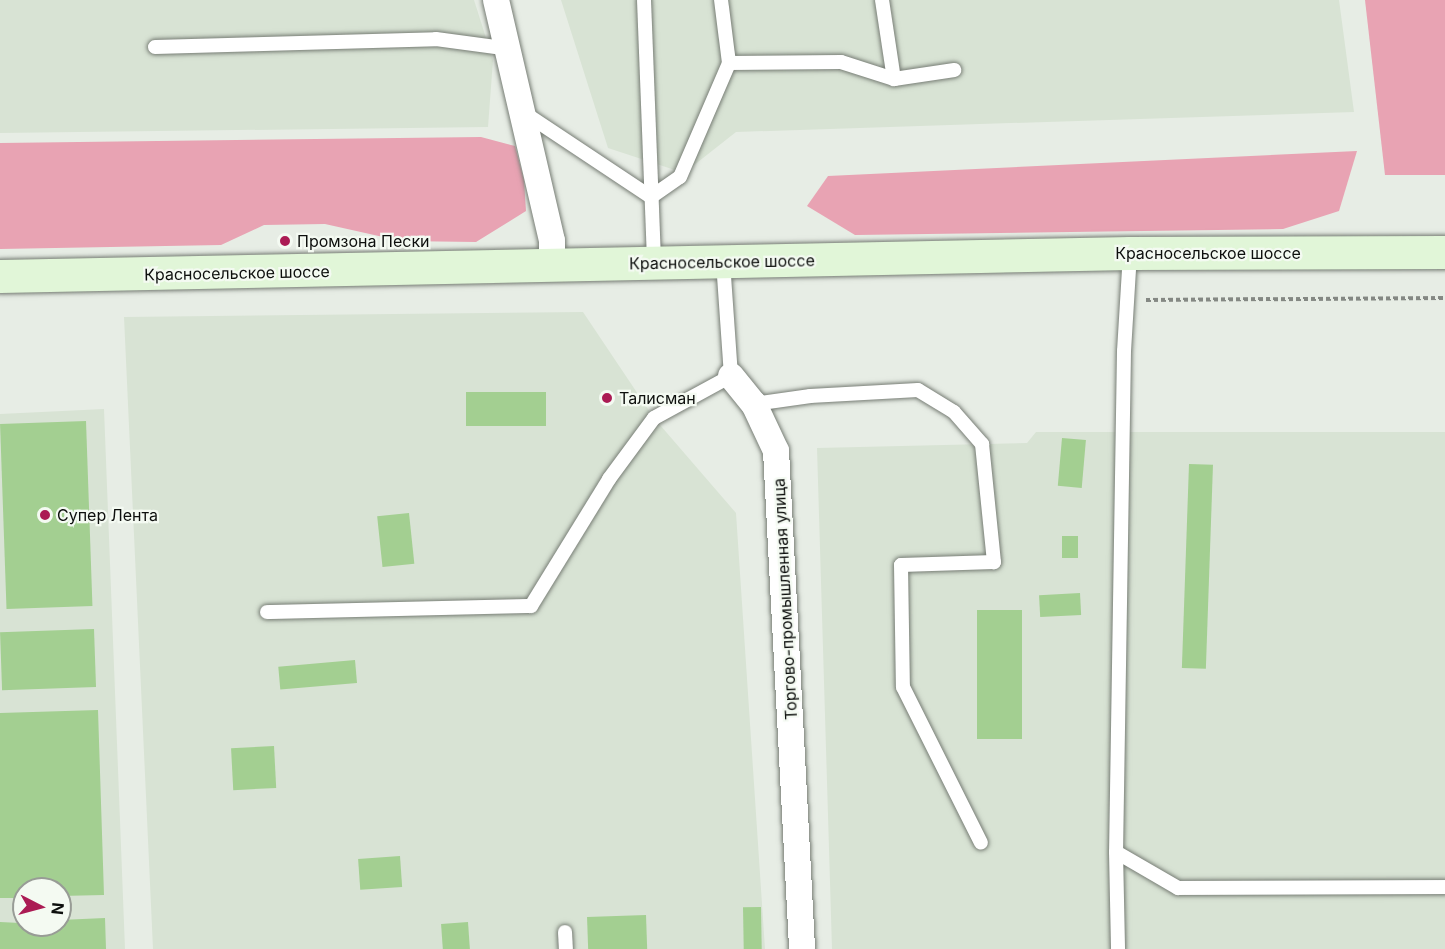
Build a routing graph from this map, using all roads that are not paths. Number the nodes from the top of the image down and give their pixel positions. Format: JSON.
{"nodes":[{"id":1,"x":496,"y":0,"type":"edge"},
{"id":2,"x":644,"y":0,"type":"edge"},
{"id":3,"x":721,"y":0,"type":"edge"},
{"id":4,"x":882,"y":0,"type":"edge"},
{"id":5,"x":155,"y":47,"type":"dead end"},
{"id":6,"x":510,"y":49,"type":"junction"},
{"id":7,"x":729,"y":63,"type":"junction"},
{"id":8,"x":954,"y":70,"type":"dead end"},
{"id":9,"x":894,"y":79,"type":"junction"},
{"id":10,"x":523,"y":112,"type":"junction"},
{"id":11,"x":651,"y":197,"type":"junction"},
{"id":12,"x":1445,"y":252,"type":"edge"},
{"id":13,"x":1130,"y":253,"type":"junction"},
{"id":14,"x":723,"y":263,"type":"junction"},
{"id":15,"x":654,"y":264,"type":"junction"},
{"id":16,"x":552,"y":265,"type":"junction"},
{"id":17,"x":0,"y":276,"type":"edge"},
{"id":18,"x":731,"y":376,"type":"junction"},
{"id":19,"x":754,"y":404,"type":"junction"},
{"id":20,"x":267,"y":612,"type":"dead end"},
{"id":21,"x":981,"y":843,"type":"dead end"},
{"id":22,"x":1116,"y":852,"type":"junction"},
{"id":23,"x":1445,"y":887,"type":"edge"},
{"id":24,"x":565,"y":932,"type":"dead end"},
{"id":25,"x":566,"y":949,"type":"edge"},
{"id":26,"x":802,"y":949,"type":"edge"},
{"id":27,"x":1118,"y":949,"type":"edge"}],
"edges":[{"from":1,"to":6,"type":"street"},
{"from":2,"to":11,"type":"lane"},
{"from":3,"to":7,"type":"lane"},
{"from":4,"to":9,"type":"lane"},
{"from":5,"to":6,"type":"lane"},
{"from":6,"to":10,"type":"street"},
{"from":7,"to":9,"type":"lane"},
{"from":7,"to":11,"type":"lane"},
{"from":8,"to":9,"type":"lane"},
{"from":10,"to":11,"type":"lane"},
{"from":10,"to":16,"type":"street"},
{"from":11,"to":15,"type":"lane"},
{"from":12,"to":13,"type":"main road","name":"Красносельское шоссе"},
{"from":13,"to":14,"type":"main road","name":"Красносельское шоссе"},
{"from":13,"to":22,"type":"lane"},
{"from":14,"to":15,"type":"main road","name":"Красносельское шоссе"},
{"from":14,"to":18,"type":"lane"},
{"from":15,"to":16,"type":"main road","name":"Красносельское шоссе"},
{"from":16,"to":17,"type":"main road","name":"Красносельское шоссе"},
{"from":18,"to":19,"type":"street","name":"Торгово-промышленная улица"},
{"from":18,"to":20,"type":"lane"},
{"from":19,"to":21,"type":"lane"},
{"from":19,"to":26,"type":"street","name":"Торгово-промышленная улица"},
{"from":22,"to":23,"type":"lane"},
{"from":22,"to":27,"type":"lane"},
{"from":24,"to":25,"type":"lane"}]}
